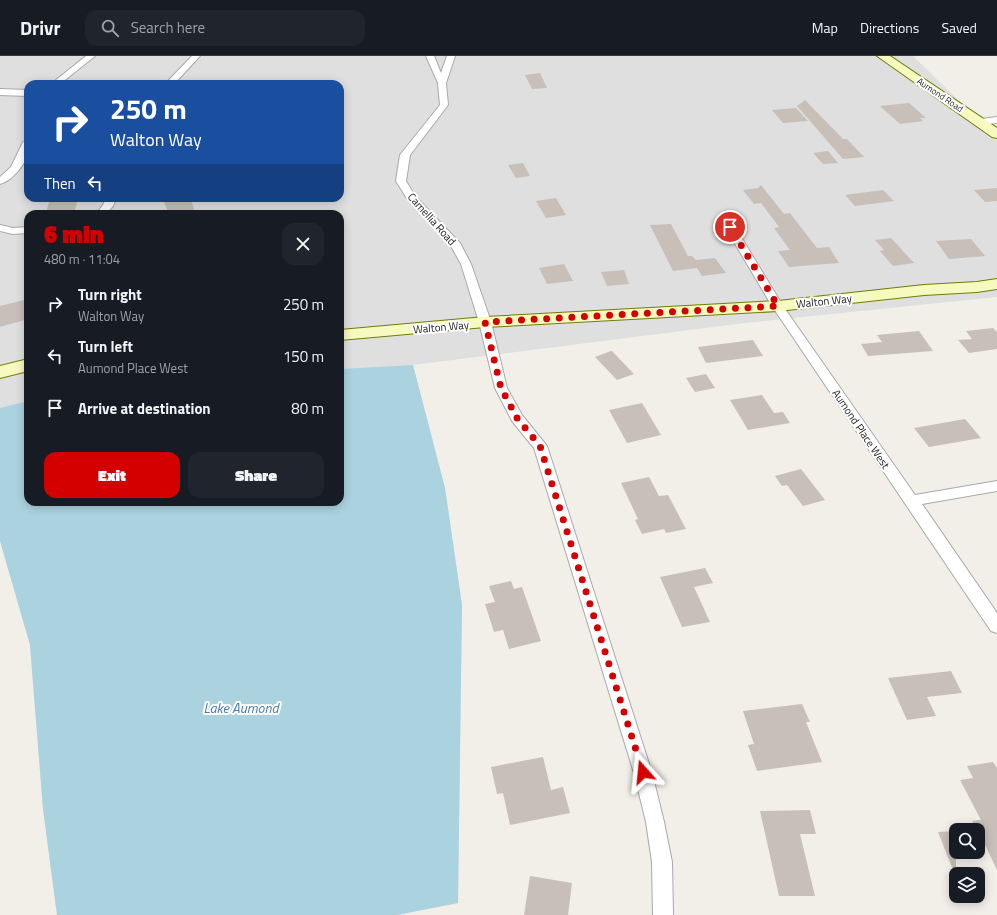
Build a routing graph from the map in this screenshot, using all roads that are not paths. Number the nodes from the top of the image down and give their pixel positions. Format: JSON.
{"nodes":[{"id":1,"x":91,"y":56,"type":"edge"},
{"id":2,"x":196,"y":56,"type":"edge"},
{"id":3,"x":430,"y":56,"type":"edge"},
{"id":4,"x":451,"y":56,"type":"edge"},
{"id":5,"x":883,"y":56,"type":"edge"},
{"id":6,"x":60,"y":80,"type":"edge"},
{"id":7,"x":172,"y":80,"type":"edge"},
{"id":8,"x":442,"y":83,"type":"junction"},
{"id":9,"x":0,"y":92,"type":"edge"},
{"id":10,"x":24,"y":92,"type":"edge"},
{"id":11,"x":997,"y":120,"type":"edge"},
{"id":12,"x":981,"y":122,"type":"junction"},
{"id":13,"x":997,"y":134,"type":"edge"},
{"id":14,"x":24,"y":150,"type":"edge"},
{"id":15,"x":0,"y":181,"type":"edge"},
{"id":16,"x":730,"y":227,"type":"dead end"},
{"id":17,"x":0,"y":228,"type":"edge"},
{"id":18,"x":24,"y":230,"type":"edge"},
{"id":19,"x":997,"y":284,"type":"edge"},
{"id":20,"x":778,"y":306,"type":"junction"},
{"id":21,"x":485,"y":322,"type":"junction"},
{"id":22,"x":344,"y":336,"type":"edge"},
{"id":23,"x":24,"y":366,"type":"edge"},
{"id":24,"x":0,"y":372,"type":"edge"},
{"id":25,"x":997,"y":486,"type":"edge"},
{"id":26,"x":910,"y":501,"type":"junction"},
{"id":27,"x":997,"y":626,"type":"edge"},
{"id":28,"x":663,"y":915,"type":"edge"}],
"edges":[{"from":1,"to":6,"type":"street"},
{"from":2,"to":7,"type":"street"},
{"from":3,"to":8,"type":"street","name":"Camellia Road"},
{"from":4,"to":8,"type":"street"},
{"from":5,"to":12,"type":"main road","name":"Aumond Road"},
{"from":8,"to":21,"type":"street","name":"Camellia Road"},
{"from":9,"to":10,"type":"street"},
{"from":11,"to":12,"type":"street"},
{"from":12,"to":13,"type":"main road","name":"Aumond Road"},
{"from":14,"to":15,"type":"street"},
{"from":16,"to":20,"type":"street","name":"Aumond Place West"},
{"from":17,"to":18,"type":"street"},
{"from":19,"to":20,"type":"main road","name":"Walton Way"},
{"from":20,"to":21,"type":"main road","name":"Walton Way"},
{"from":20,"to":26,"type":"street","name":"Aumond Place West"},
{"from":21,"to":22,"type":"main road","name":"Walton Way"},
{"from":21,"to":28,"type":"street","name":"Camellia Road"},
{"from":23,"to":24,"type":"main road"},
{"from":25,"to":26,"type":"street"},
{"from":26,"to":27,"type":"street","name":"Aumond Place West"}]}
